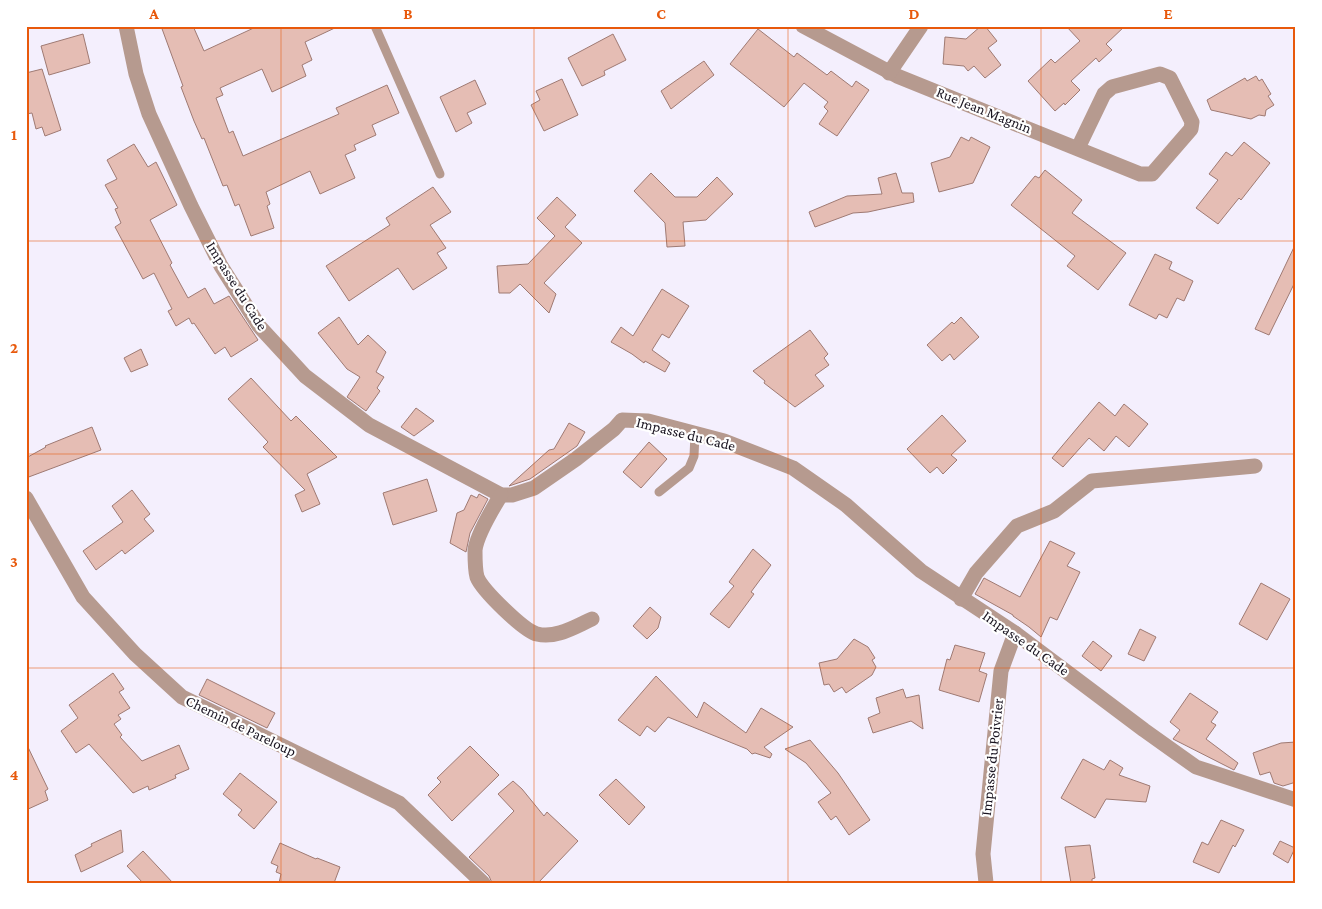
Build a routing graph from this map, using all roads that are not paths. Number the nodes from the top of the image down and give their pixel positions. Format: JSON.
{"nodes":[{"id":1,"x":126,"y":26,"type":"edge"},
{"id":2,"x":375,"y":26,"type":"edge"},
{"id":3,"x":803,"y":26,"type":"edge"},
{"id":4,"x":921,"y":26,"type":"edge"},
{"id":5,"x":888,"y":73,"type":"junction"},
{"id":6,"x":1078,"y":148,"type":"junction"},
{"id":7,"x":440,"y":174,"type":"dead end"},
{"id":8,"x":695,"y":434,"type":"junction"},
{"id":9,"x":1255,"y":466,"type":"dead end"},
{"id":10,"x":658,"y":492,"type":"dead end"},
{"id":11,"x":501,"y":494,"type":"junction"},
{"id":12,"x":26,"y":498,"type":"edge"},
{"id":13,"x":961,"y":599,"type":"junction"},
{"id":14,"x":592,"y":620,"type":"dead end"},
{"id":15,"x":1015,"y":634,"type":"junction"},
{"id":16,"x":1296,"y":800,"type":"edge"},
{"id":17,"x":482,"y":883,"type":"edge"},
{"id":18,"x":986,"y":883,"type":"edge"}],
"edges":[{"from":1,"to":11,"type":"street","name":"Impasse du Cade"},
{"from":2,"to":7,"type":"lane"},
{"from":3,"to":5,"type":"street","name":"Rue Jean Magnin"},
{"from":4,"to":5,"type":"street"},
{"from":5,"to":6,"type":"street","name":"Rue Jean Magnin"},
{"from":6,"to":6,"type":"street","name":"Rue Jean Magnin"},
{"from":8,"to":10,"type":"lane"},
{"from":8,"to":11,"type":"street","name":"Impasse du Cade"},
{"from":8,"to":13,"type":"street","name":"Impasse du Cade"},
{"from":9,"to":13,"type":"street"},
{"from":11,"to":14,"type":"street"},
{"from":12,"to":17,"type":"street","name":"Chemin de Pareloup"},
{"from":13,"to":15,"type":"street","name":"Impasse du Cade"},
{"from":15,"to":16,"type":"street","name":"Impasse du Cade"},
{"from":15,"to":18,"type":"street","name":"Impasse du Poivrier"}]}
